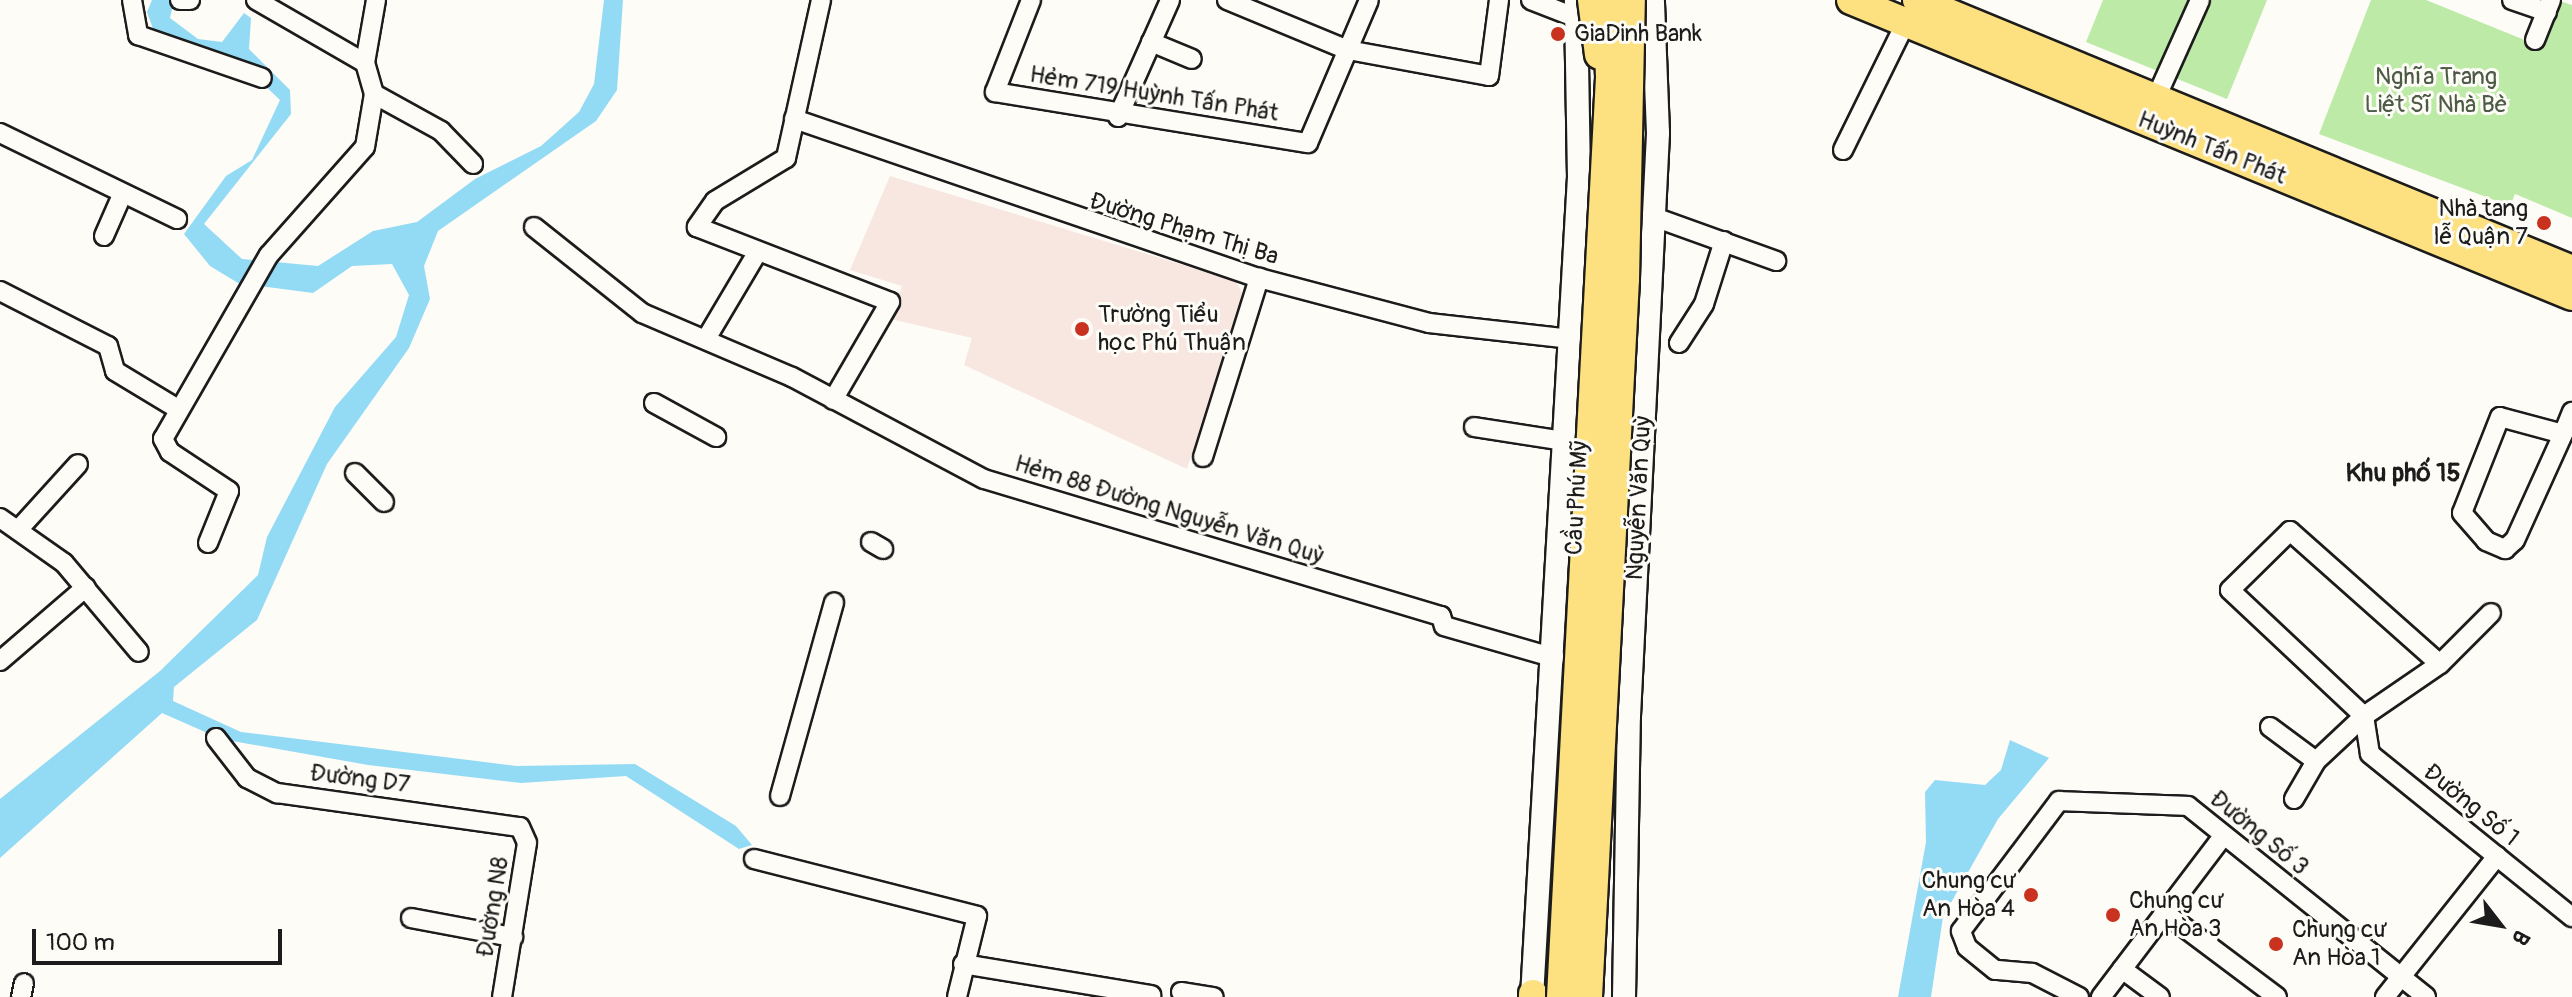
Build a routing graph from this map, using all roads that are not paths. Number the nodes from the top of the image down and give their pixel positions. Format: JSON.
{"nodes":[{"id":1,"x":132,"y":0,"type":"edge"},
{"id":2,"x":180,"y":0,"type":"edge"},
{"id":3,"x":190,"y":0,"type":"edge"},
{"id":4,"x":256,"y":0,"type":"edge"},
{"id":5,"x":376,"y":0,"type":"edge"},
{"id":6,"x":821,"y":0,"type":"edge"},
{"id":7,"x":1031,"y":0,"type":"edge"},
{"id":8,"x":1170,"y":0,"type":"edge"},
{"id":9,"x":1227,"y":0,"type":"edge"},
{"id":10,"x":1369,"y":0,"type":"edge"},
{"id":11,"x":1499,"y":0,"type":"edge"},
{"id":12,"x":1531,"y":0,"type":"edge"},
{"id":13,"x":1608,"y":0,"type":"edge"},
{"id":14,"x":1630,"y":0,"type":"edge"},
{"id":15,"x":1638,"y":0,"type":"edge"},
{"id":16,"x":1653,"y":0,"type":"edge"},
{"id":17,"x":1851,"y":0,"type":"edge"},
{"id":18,"x":2200,"y":0,"type":"edge"},
{"id":19,"x":2512,"y":0,"type":"edge"},
{"id":20,"x":1581,"y":6,"type":"edge"},
{"id":21,"x":2549,"y":6,"type":"edge"},
{"id":22,"x":1921,"y":7,"type":"edge"},
{"id":23,"x":2535,"y":40,"type":"dead end"},
{"id":24,"x":1151,"y":42,"type":"junction"},
{"id":25,"x":1348,"y":50,"type":"junction"},
{"id":26,"x":1192,"y":59,"type":"dead end"},
{"id":27,"x":365,"y":63,"type":"junction"},
{"id":28,"x":262,"y":78,"type":"dead end"},
{"id":29,"x":374,"y":94,"type":"junction"},
{"id":30,"x":2156,"y":98,"type":"junction"},
{"id":31,"x":1118,"y":117,"type":"junction"},
{"id":32,"x":794,"y":119,"type":"junction"},
{"id":33,"x":0,"y":133,"type":"edge"},
{"id":34,"x":1843,"y":150,"type":"dead end"},
{"id":35,"x":473,"y":164,"type":"dead end"},
{"id":36,"x":122,"y":195,"type":"junction"},
{"id":37,"x":1654,"y":217,"type":"junction"},
{"id":38,"x":177,"y":219,"type":"dead end"},
{"id":39,"x":534,"y":227,"type":"dead end"},
{"id":40,"x":104,"y":236,"type":"dead end"},
{"id":41,"x":1724,"y":241,"type":"junction"},
{"id":42,"x":757,"y":253,"type":"junction"},
{"id":43,"x":1776,"y":261,"type":"dead end"},
{"id":44,"x":2572,"y":270,"type":"edge"},
{"id":45,"x":1259,"y":278,"type":"junction"},
{"id":46,"x":0,"y":291,"type":"edge"},
{"id":47,"x":2572,"y":296,"type":"edge"},
{"id":48,"x":706,"y":339,"type":"junction"},
{"id":49,"x":1571,"y":339,"type":"junction"},
{"id":50,"x":1679,"y":343,"type":"dead end"},
{"id":51,"x":833,"y":400,"type":"junction"},
{"id":52,"x":654,"y":403,"type":"dead end"},
{"id":53,"x":178,"y":409,"type":"junction"},
{"id":54,"x":2572,"y":412,"type":"edge"},
{"id":55,"x":1474,"y":427,"type":"dead end"},
{"id":56,"x":2563,"y":434,"type":"junction"},
{"id":57,"x":716,"y":437,"type":"dead end"},
{"id":58,"x":1564,"y":441,"type":"junction"},
{"id":59,"x":1203,"y":457,"type":"dead end"},
{"id":60,"x":78,"y":464,"type":"dead end"},
{"id":61,"x":355,"y":473,"type":"dead end"},
{"id":62,"x":384,"y":502,"type":"dead end"},
{"id":63,"x":0,"y":518,"type":"edge"},
{"id":64,"x":18,"y":530,"type":"junction"},
{"id":65,"x":208,"y":543,"type":"dead end"},
{"id":66,"x":86,"y":587,"type":"junction"},
{"id":67,"x":834,"y":602,"type":"dead end"},
{"id":68,"x":2491,"y":613,"type":"dead end"},
{"id":69,"x":139,"y":652,"type":"dead end"},
{"id":70,"x":1555,"y":658,"type":"junction"},
{"id":71,"x":0,"y":661,"type":"edge"},
{"id":72,"x":2440,"y":664,"type":"junction"},
{"id":73,"x":2364,"y":716,"type":"junction"},
{"id":74,"x":2270,"y":727,"type":"dead end"},
{"id":75,"x":216,"y":738,"type":"dead end"},
{"id":76,"x":2316,"y":761,"type":"junction"},
{"id":77,"x":1550,"y":764,"type":"junction"},
{"id":78,"x":1628,"y":765,"type":"junction"},
{"id":79,"x":780,"y":796,"type":"dead end"},
{"id":80,"x":2294,"y":799,"type":"dead end"},
{"id":81,"x":520,"y":827,"type":"joint"},
{"id":82,"x":2224,"y":835,"type":"junction"},
{"id":83,"x":2497,"y":856,"type":"junction"},
{"id":84,"x":754,"y":859,"type":"dead end"},
{"id":85,"x":2165,"y":913,"type":"junction"},
{"id":86,"x":2572,"y":917,"type":"edge"},
{"id":87,"x":411,"y":918,"type":"dead end"},
{"id":88,"x":513,"y":937,"type":"junction"},
{"id":89,"x":963,"y":964,"type":"junction"},
{"id":90,"x":2122,"y":969,"type":"junction"},
{"id":91,"x":2401,"y":977,"type":"junction"},
{"id":92,"x":1181,"y":992,"type":"dead end"},
{"id":93,"x":1151,"y":995,"type":"edge"},
{"id":94,"x":1207,"y":996,"type":"edge"},
{"id":95,"x":1542,"y":996,"type":"edge"},
{"id":96,"x":502,"y":997,"type":"edge"},
{"id":97,"x":957,"y":997,"type":"edge"},
{"id":98,"x":1214,"y":997,"type":"edge"},
{"id":99,"x":1587,"y":997,"type":"edge"},
{"id":100,"x":1595,"y":997,"type":"edge"},
{"id":101,"x":1624,"y":997,"type":"edge"},
{"id":102,"x":2079,"y":997,"type":"edge"},
{"id":103,"x":2101,"y":997,"type":"edge"},
{"id":104,"x":2160,"y":997,"type":"edge"},
{"id":105,"x":2277,"y":997,"type":"edge"},
{"id":106,"x":2385,"y":997,"type":"edge"},
{"id":107,"x":2426,"y":997,"type":"edge"}],
"edges":[{"from":1,"to":28,"type":"street"},
{"from":2,"to":3,"type":"street"},
{"from":4,"to":27,"type":"street"},
{"from":5,"to":27,"type":"street"},
{"from":6,"to":32,"type":"street"},
{"from":7,"to":31,"type":"street","name":"Hẻm 719 Huỳnh Tấn Phát"},
{"from":8,"to":24,"type":"street"},
{"from":9,"to":25,"type":"street"},
{"from":10,"to":25,"type":"street"},
{"from":11,"to":25,"type":"street"},
{"from":12,"to":20,"type":"street"},
{"from":13,"to":95,"type":"highway","name":"Cầu Phú Mỹ","bridge":true},
{"from":14,"to":99,"type":"highway","name":"Cầu Phú Mỹ","bridge":true},
{"from":15,"to":100,"type":"main road","name":"Cầu Phú Mỹ"},
{"from":16,"to":37,"type":"street","name":"Nguyễn Văn Quỳ"},
{"from":17,"to":22,"type":"main road","name":"Huỳnh Tấn Phát"},
{"from":18,"to":30,"type":"street"},
{"from":19,"to":21,"type":"street"},
{"from":20,"to":49,"type":"street"},
{"from":20,"to":95,"type":"main road","name":"Cầu Phú Mỹ","bridge":true},
{"from":21,"to":23,"type":"street"},
{"from":22,"to":30,"type":"main road","name":"Huỳnh Tấn Phát"},
{"from":22,"to":34,"type":"street"},
{"from":22,"to":47,"type":"main road","name":"Huỳnh Tấn Phát"},
{"from":24,"to":26,"type":"street"},
{"from":24,"to":31,"type":"street"},
{"from":25,"to":31,"type":"street","name":"Hẻm 719 Huỳnh Tấn Phát"},
{"from":27,"to":29,"type":"street"},
{"from":29,"to":35,"type":"street"},
{"from":29,"to":53,"type":"street"},
{"from":30,"to":44,"type":"main road","name":"Huỳnh Tấn Phát"},
{"from":32,"to":42,"type":"street"},
{"from":32,"to":45,"type":"street","name":"Đường Phạm Thị Ba"},
{"from":33,"to":36,"type":"street"},
{"from":36,"to":38,"type":"street"},
{"from":36,"to":40,"type":"street"},
{"from":37,"to":41,"type":"street"},
{"from":37,"to":78,"type":"street","name":"Nguyễn Văn Quỳ"},
{"from":39,"to":48,"type":"street","name":"Hẻm 88 Đường Nguyễn Văn Quỳ"},
{"from":41,"to":43,"type":"street"},
{"from":41,"to":50,"type":"street"},
{"from":42,"to":48,"type":"street"},
{"from":42,"to":51,"type":"street"},
{"from":45,"to":49,"type":"street","name":"Đường Phạm Thị Ba"},
{"from":45,"to":59,"type":"street"},
{"from":46,"to":53,"type":"street"},
{"from":48,"to":51,"type":"street","name":"Hẻm 88 Đường Nguyễn Văn Quỳ"},
{"from":49,"to":58,"type":"street"},
{"from":51,"to":70,"type":"street","name":"Hẻm 88 Đường Nguyễn Văn Quỳ"},
{"from":52,"to":57,"type":"street"},
{"from":53,"to":65,"type":"street"},
{"from":54,"to":56,"type":"street"},
{"from":55,"to":58,"type":"street"},
{"from":56,"to":56,"type":"street"},
{"from":58,"to":70,"type":"street"},
{"from":60,"to":64,"type":"street"},
{"from":61,"to":62,"type":"street"},
{"from":63,"to":64,"type":"street"},
{"from":64,"to":66,"type":"street"},
{"from":66,"to":69,"type":"street"},
{"from":66,"to":71,"type":"street"},
{"from":67,"to":79,"type":"street"},
{"from":68,"to":72,"type":"street"},
{"from":70,"to":77,"type":"street"},
{"from":72,"to":73,"type":"street"},
{"from":72,"to":73,"type":"street"},
{"from":73,"to":76,"type":"street"},
{"from":73,"to":83,"type":"street","name":"Đường Số 1"},
{"from":74,"to":76,"type":"street"},
{"from":75,"to":81,"type":"street","name":"Đường D7"},
{"from":76,"to":80,"type":"street"},
{"from":77,"to":78,"type":"street"},
{"from":77,"to":95,"type":"street"},
{"from":78,"to":101,"type":"street","name":"Nguyễn Văn Quỳ"},
{"from":81,"to":88,"type":"street","name":"Đường N8"},
{"from":82,"to":85,"type":"street"},
{"from":82,"to":91,"type":"street","name":"Đường Số 3"},
{"from":82,"to":102,"type":"street","name":"Đường Số 3"},
{"from":83,"to":86,"type":"street","name":"Đường Số 1"},
{"from":83,"to":91,"type":"street"},
{"from":84,"to":89,"type":"street"},
{"from":85,"to":90,"type":"street"},
{"from":85,"to":105,"type":"street"},
{"from":87,"to":88,"type":"street"},
{"from":88,"to":96,"type":"street","name":"Đường N8"},
{"from":89,"to":93,"type":"street"},
{"from":89,"to":97,"type":"street"},
{"from":90,"to":103,"type":"street"},
{"from":90,"to":104,"type":"street"},
{"from":91,"to":106,"type":"street"},
{"from":91,"to":107,"type":"street","name":"Đường Số 3"},
{"from":92,"to":94,"type":"street"},
{"from":94,"to":98,"type":"street"}]}
